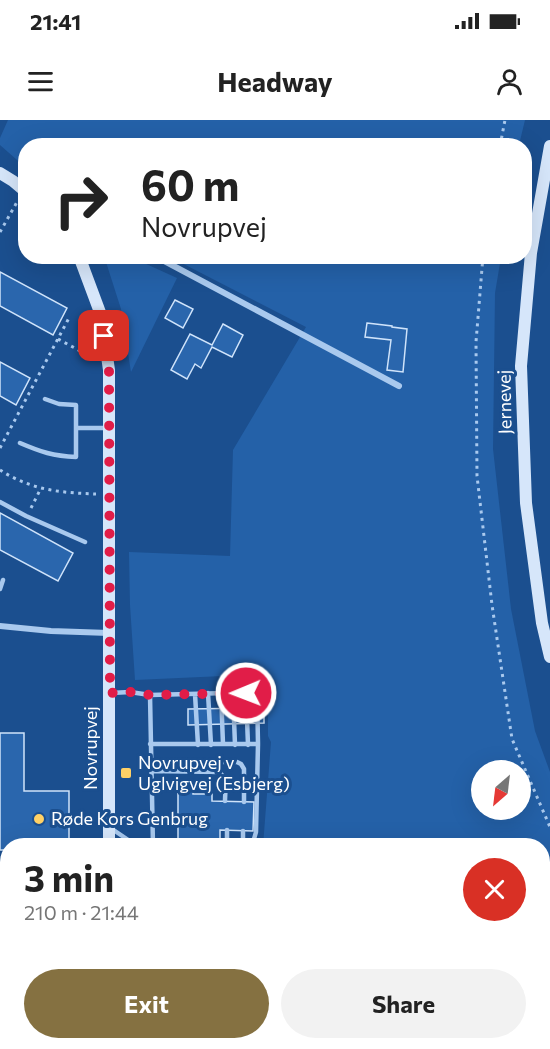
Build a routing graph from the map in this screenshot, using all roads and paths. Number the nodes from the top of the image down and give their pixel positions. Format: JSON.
{"nodes":[{"id":1,"x":505,"y":120,"type":"edge"},
{"id":2,"x":502,"y":138,"type":"edge"},
{"id":3,"x":550,"y":146,"type":"edge"},
{"id":4,"x":0,"y":173,"type":"edge"},
{"id":5,"x":18,"y":186,"type":"edge"},
{"id":6,"x":18,"y":201,"type":"edge"},
{"id":7,"x":0,"y":232,"type":"edge"},
{"id":8,"x":532,"y":247,"type":"edge"},
{"id":9,"x":84,"y":264,"type":"edge"},
{"id":10,"x":170,"y":264,"type":"edge"},
{"id":11,"x":482,"y":264,"type":"edge"},
{"id":12,"x":530,"y":264,"type":"edge"},
{"id":13,"x":70,"y":316,"type":"dead end"},
{"id":14,"x":58,"y":339,"type":"junction"},
{"id":15,"x":107,"y":357,"type":"junction"},
{"id":16,"x":399,"y":386,"type":"dead end"},
{"id":17,"x":45,"y":399,"type":"dead end"},
{"id":18,"x":76,"y":428,"type":"junction"},
{"id":19,"x":109,"y":428,"type":"junction"},
{"id":20,"x":20,"y":443,"type":"dead end"},
{"id":21,"x":0,"y":448,"type":"edge"},
{"id":22,"x":0,"y":470,"type":"edge"},
{"id":23,"x":41,"y":488,"type":"junction"},
{"id":24,"x":109,"y":494,"type":"junction"},
{"id":25,"x":0,"y":502,"type":"edge"},
{"id":26,"x":26,"y":516,"type":"junction"},
{"id":27,"x":85,"y":542,"type":"dead end"},
{"id":28,"x":3,"y":580,"type":"dead end"},
{"id":29,"x":0,"y":589,"type":"edge"},
{"id":30,"x":0,"y":626,"type":"edge"},
{"id":31,"x":109,"y":633,"type":"junction"},
{"id":32,"x":550,"y":657,"type":"edge"},
{"id":33,"x":264,"y":692,"type":"dead end"},
{"id":34,"x":110,"y":693,"type":"junction"},
{"id":35,"x":208,"y":693,"type":"junction"},
{"id":36,"x":221,"y":693,"type":"junction"},
{"id":37,"x":233,"y":693,"type":"junction"},
{"id":38,"x":246,"y":693,"type":"junction"},
{"id":39,"x":257,"y":693,"type":"junction"},
{"id":40,"x":195,"y":694,"type":"junction"},
{"id":41,"x":150,"y":695,"type":"junction"},
{"id":42,"x":150,"y":744,"type":"junction"},
{"id":43,"x":198,"y":744,"type":"junction"},
{"id":44,"x":223,"y":744,"type":"junction"},
{"id":45,"x":258,"y":744,"type":"junction"},
{"id":46,"x":211,"y":745,"type":"junction"},
{"id":47,"x":235,"y":745,"type":"junction"},
{"id":48,"x":248,"y":745,"type":"junction"},
{"id":49,"x":151,"y":762,"type":"junction"},
{"id":50,"x":152,"y":771,"type":"junction"},
{"id":51,"x":225,"y":801,"type":"dead end"},
{"id":52,"x":244,"y":802,"type":"dead end"},
{"id":53,"x":109,"y":827,"type":"junction"},
{"id":54,"x":550,"y":827,"type":"edge"},
{"id":55,"x":227,"y":830,"type":"dead end"},
{"id":56,"x":243,"y":831,"type":"dead end"},
{"id":57,"x":109,"y":838,"type":"edge"},
{"id":58,"x":125,"y":838,"type":"edge"},
{"id":59,"x":153,"y":838,"type":"edge"},
{"id":60,"x":227,"y":838,"type":"edge"},
{"id":61,"x":243,"y":838,"type":"edge"},
{"id":62,"x":254,"y":838,"type":"edge"}],
"edges":[{"from":1,"to":2,"type":"path"},
{"from":3,"to":8,"type":"street","name":"Jernevej"},
{"from":4,"to":5,"type":"street"},
{"from":6,"to":7,"type":"path"},
{"from":9,"to":15,"type":"street","name":"Novrupvej"},
{"from":10,"to":16,"type":"street"},
{"from":11,"to":54,"type":"path"},
{"from":12,"to":32,"type":"street","name":"Jernevej"},
{"from":13,"to":14,"type":"path"},
{"from":14,"to":15,"type":"path"},
{"from":14,"to":21,"type":"path"},
{"from":15,"to":19,"type":"street","name":"Novrupvej"},
{"from":17,"to":18,"type":"lane"},
{"from":18,"to":19,"type":"lane"},
{"from":18,"to":20,"type":"lane"},
{"from":19,"to":24,"type":"street","name":"Novrupvej"},
{"from":22,"to":23,"type":"path"},
{"from":23,"to":24,"type":"path"},
{"from":23,"to":26,"type":"path"},
{"from":24,"to":31,"type":"street","name":"Novrupvej"},
{"from":25,"to":26,"type":"lane"},
{"from":26,"to":27,"type":"lane"},
{"from":28,"to":29,"type":"lane"},
{"from":30,"to":31,"type":"street"},
{"from":31,"to":34,"type":"street","name":"Novrupvej"},
{"from":33,"to":39,"type":"lane"},
{"from":34,"to":41,"type":"lane"},
{"from":34,"to":53,"type":"street","name":"Novrupvej"},
{"from":35,"to":36,"type":"lane"},
{"from":35,"to":40,"type":"lane"},
{"from":35,"to":46,"type":"lane"},
{"from":36,"to":37,"type":"lane"},
{"from":36,"to":44,"type":"lane"},
{"from":37,"to":38,"type":"lane"},
{"from":37,"to":47,"type":"lane"},
{"from":38,"to":39,"type":"lane"},
{"from":38,"to":48,"type":"lane"},
{"from":39,"to":45,"type":"lane"},
{"from":40,"to":41,"type":"lane"},
{"from":40,"to":43,"type":"lane"},
{"from":41,"to":42,"type":"lane"},
{"from":42,"to":43,"type":"lane"},
{"from":42,"to":49,"type":"lane"},
{"from":43,"to":46,"type":"lane"},
{"from":44,"to":46,"type":"lane"},
{"from":44,"to":47,"type":"lane"},
{"from":45,"to":48,"type":"lane"},
{"from":45,"to":62,"type":"lane"},
{"from":47,"to":48,"type":"lane"},
{"from":49,"to":50,"type":"lane"},
{"from":49,"to":52,"type":"lane"},
{"from":50,"to":51,"type":"lane"},
{"from":50,"to":59,"type":"lane"},
{"from":53,"to":57,"type":"street","name":"Novrupvej"},
{"from":53,"to":58,"type":"lane"},
{"from":55,"to":60,"type":"lane"},
{"from":56,"to":61,"type":"lane"}]}
